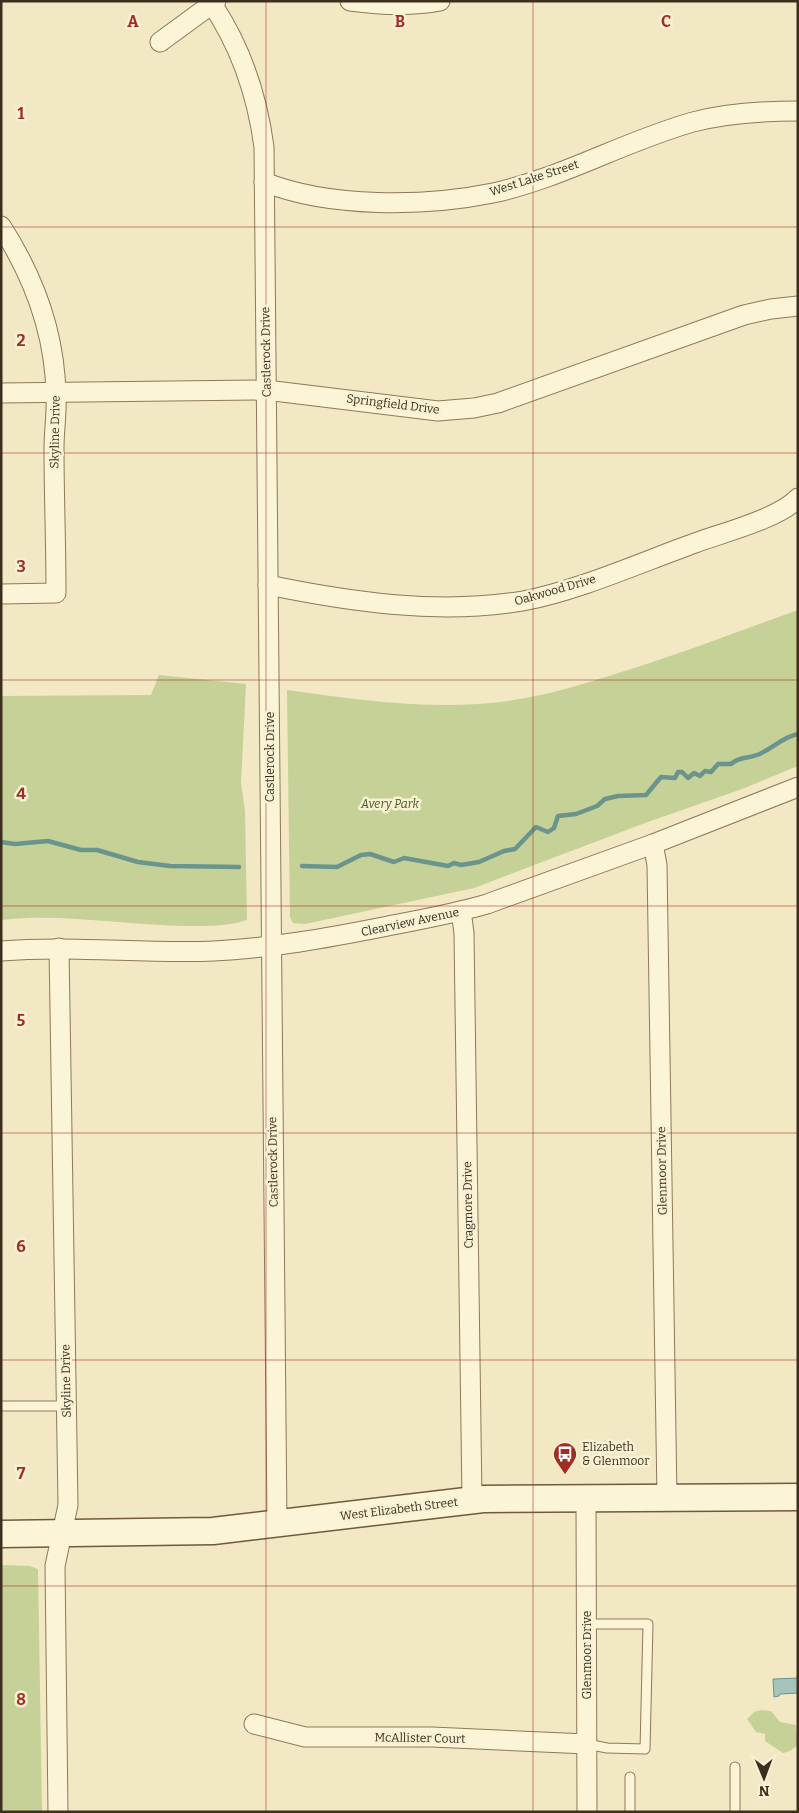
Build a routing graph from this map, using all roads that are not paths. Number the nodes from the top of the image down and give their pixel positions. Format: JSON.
{"nodes":[{"id":1,"x":350,"y":1,"type":"edge"},
{"id":2,"x":440,"y":1,"type":"edge"},
{"id":3,"x":213,"y":2,"type":"edge"},
{"id":4,"x":160,"y":42,"type":"dead end"},
{"id":5,"x":798,"y":111,"type":"edge"},
{"id":6,"x":264,"y":182,"type":"junction"},
{"id":7,"x":1,"y":226,"type":"edge"},
{"id":8,"x":798,"y":306,"type":"edge"},
{"id":9,"x":266,"y":390,"type":"junction"},
{"id":10,"x":56,"y":392,"type":"junction"},
{"id":11,"x":1,"y":393,"type":"edge"},
{"id":12,"x":798,"y":498,"type":"edge"},
{"id":13,"x":268,"y":584,"type":"junction"},
{"id":14,"x":1,"y":594,"type":"edge"},
{"id":15,"x":798,"y":787,"type":"edge"},
{"id":16,"x":653,"y":844,"type":"junction"},
{"id":17,"x":461,"y":912,"type":"junction"},
{"id":18,"x":59,"y":948,"type":"junction"},
{"id":19,"x":271,"y":948,"type":"junction"},
{"id":20,"x":1,"y":951,"type":"edge"},
{"id":21,"x":1,"y":1406,"type":"edge"},
{"id":22,"x":66,"y":1406,"type":"junction"},
{"id":23,"x":798,"y":1497,"type":"edge"},
{"id":24,"x":667,"y":1498,"type":"junction"},
{"id":25,"x":586,"y":1499,"type":"junction"},
{"id":26,"x":472,"y":1500,"type":"junction"},
{"id":27,"x":277,"y":1524,"type":"junction"},
{"id":28,"x":1,"y":1534,"type":"edge"},
{"id":29,"x":62,"y":1534,"type":"junction"},
{"id":30,"x":587,"y":1624,"type":"junction"},
{"id":31,"x":254,"y":1724,"type":"dead end"},
{"id":32,"x":587,"y":1744,"type":"junction"},
{"id":33,"x":735,"y":1767,"type":"dead end"},
{"id":34,"x":630,"y":1776,"type":"dead end"},
{"id":35,"x":58,"y":1812,"type":"edge"},
{"id":36,"x":587,"y":1812,"type":"edge"},
{"id":37,"x":630,"y":1812,"type":"edge"},
{"id":38,"x":735,"y":1812,"type":"edge"}],
"edges":[{"from":1,"to":2,"type":"street"},
{"from":3,"to":4,"type":"street"},
{"from":3,"to":6,"type":"street","name":"Castlerock Drive"},
{"from":5,"to":6,"type":"street","name":"West Lake Street"},
{"from":6,"to":9,"type":"street","name":"Castlerock Drive"},
{"from":7,"to":10,"type":"street","name":"Skyline Drive"},
{"from":8,"to":9,"type":"street","name":"Springfield Drive"},
{"from":9,"to":10,"type":"street","name":"Springfield Drive"},
{"from":9,"to":13,"type":"street","name":"Castlerock Drive"},
{"from":10,"to":11,"type":"street","name":"Springfield Drive"},
{"from":10,"to":14,"type":"street","name":"Skyline Drive"},
{"from":12,"to":13,"type":"street","name":"Oakwood Drive"},
{"from":13,"to":19,"type":"street","name":"Castlerock Drive"},
{"from":15,"to":16,"type":"street","name":"Clearview Avenue"},
{"from":16,"to":17,"type":"street","name":"Clearview Avenue"},
{"from":16,"to":24,"type":"street","name":"Glenmoor Drive"},
{"from":17,"to":19,"type":"street","name":"Clearview Avenue"},
{"from":17,"to":26,"type":"street","name":"Cragmore Drive"},
{"from":18,"to":19,"type":"street","name":"Clearview Avenue"},
{"from":18,"to":20,"type":"street","name":"Clearview Avenue"},
{"from":18,"to":22,"type":"street","name":"Skyline Drive"},
{"from":19,"to":27,"type":"street","name":"Castlerock Drive"},
{"from":21,"to":22,"type":"lane"},
{"from":22,"to":29,"type":"street","name":"Skyline Drive"},
{"from":23,"to":24,"type":"main road","name":"West Elizabeth Street"},
{"from":24,"to":25,"type":"main road","name":"West Elizabeth Street"},
{"from":25,"to":26,"type":"main road","name":"West Elizabeth Street"},
{"from":25,"to":30,"type":"street","name":"Glenmoor Drive"},
{"from":26,"to":27,"type":"main road","name":"West Elizabeth Street"},
{"from":27,"to":29,"type":"main road","name":"West Elizabeth Street"},
{"from":28,"to":29,"type":"main road","name":"West Elizabeth Street"},
{"from":29,"to":35,"type":"street","name":"Skyline Drive"},
{"from":30,"to":32,"type":"street","name":"Glenmoor Drive"},
{"from":30,"to":32,"type":"lane"},
{"from":31,"to":32,"type":"street","name":"McAllister Court"},
{"from":32,"to":36,"type":"street","name":"Glenmoor Drive"},
{"from":33,"to":38,"type":"lane"},
{"from":34,"to":37,"type":"lane"}]}
